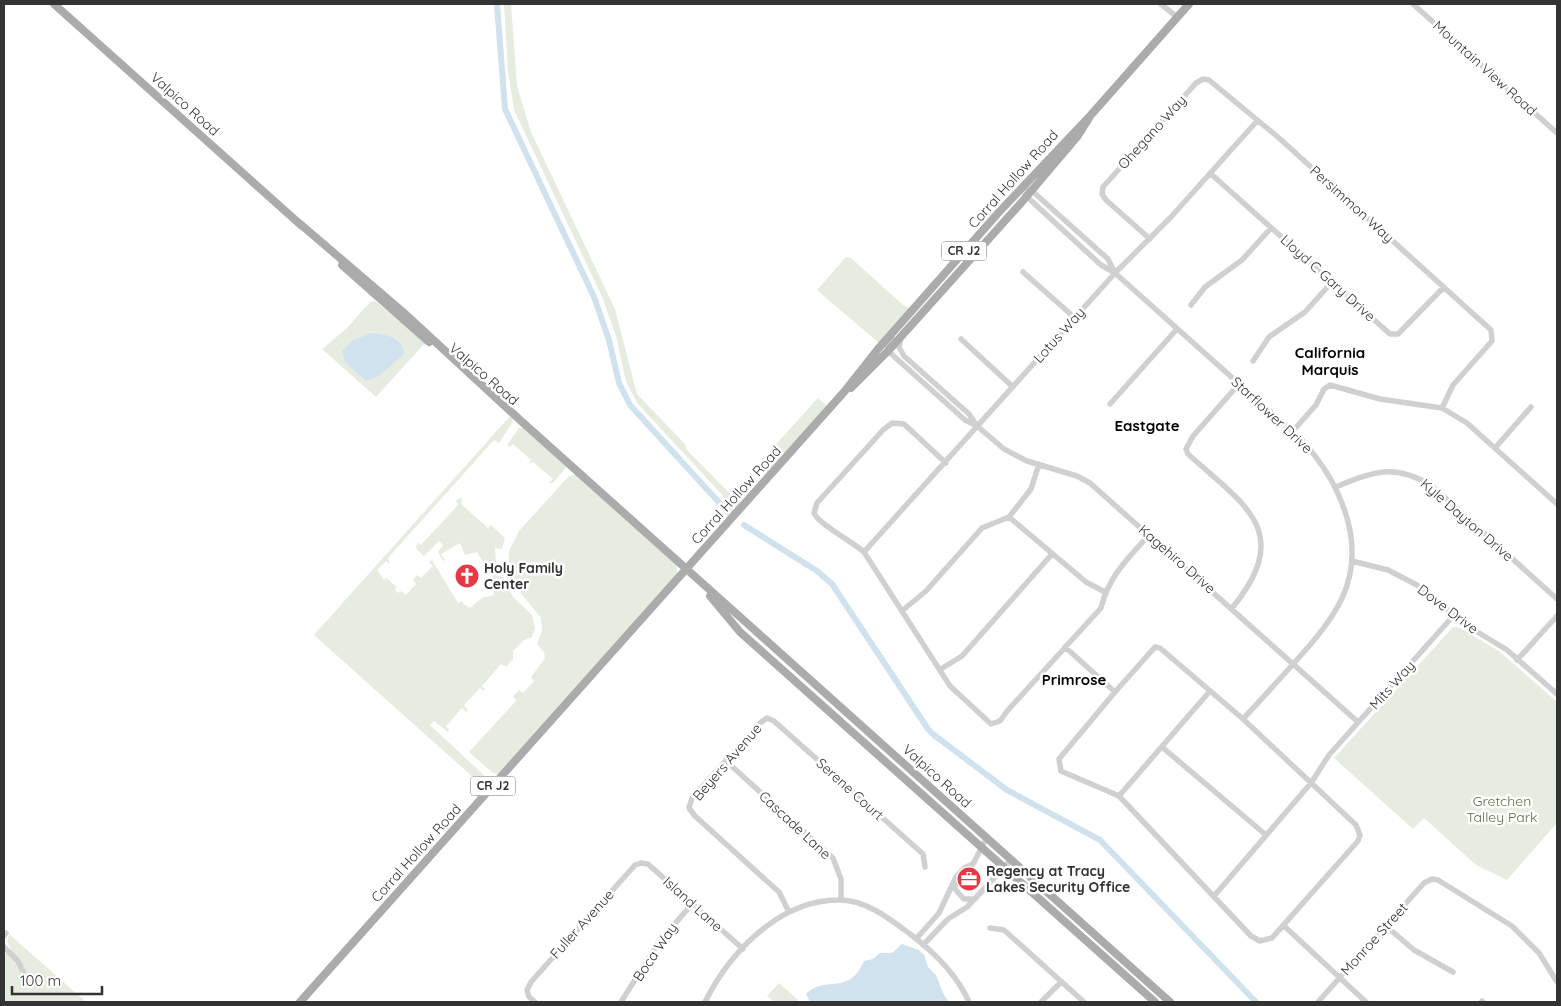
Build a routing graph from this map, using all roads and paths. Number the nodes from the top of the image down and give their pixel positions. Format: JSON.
{"nodes":[{"id":1,"x":54,"y":4,"type":"edge"},
{"id":2,"x":1161,"y":4,"type":"edge"},
{"id":3,"x":1189,"y":4,"type":"edge"},
{"id":4,"x":1413,"y":4,"type":"edge"},
{"id":5,"x":1176,"y":17,"type":"junction"},
{"id":6,"x":1206,"y":80,"type":"joint"},
{"id":7,"x":1090,"y":116,"type":"junction"},
{"id":8,"x":1257,"y":121,"type":"junction"},
{"id":9,"x":1557,"y":132,"type":"edge"},
{"id":10,"x":1210,"y":173,"type":"junction"},
{"id":11,"x":1023,"y":188,"type":"junction"},
{"id":12,"x":1031,"y":190,"type":"junction"},
{"id":13,"x":1026,"y":198,"type":"junction"},
{"id":14,"x":1271,"y":228,"type":"junction"},
{"id":15,"x":1150,"y":239,"type":"junction"},
{"id":16,"x":1023,"y":272,"type":"dead end"},
{"id":17,"x":1115,"y":273,"type":"junction"},
{"id":18,"x":938,"y":281,"type":"junction"},
{"id":19,"x":1332,"y":282,"type":"junction"},
{"id":20,"x":1444,"y":287,"type":"junction"},
{"id":21,"x":1191,"y":305,"type":"dead end"},
{"id":22,"x":1074,"y":318,"type":"junction"},
{"id":23,"x":1177,"y":329,"type":"junction"},
{"id":24,"x":901,"y":335,"type":"junction"},
{"id":25,"x":961,"y":339,"type":"dead end"},
{"id":26,"x":888,"y":351,"type":"junction"},
{"id":27,"x":1253,"y":361,"type":"dead end"},
{"id":28,"x":1239,"y":384,"type":"junction"},
{"id":29,"x":1013,"y":387,"type":"junction"},
{"id":30,"x":844,"y":392,"type":"junction"},
{"id":31,"x":1110,"y":404,"type":"dead end"},
{"id":32,"x":1531,"y":407,"type":"dead end"},
{"id":33,"x":1442,"y":408,"type":"junction"},
{"id":34,"x":977,"y":426,"type":"junction"},
{"id":35,"x":1292,"y":432,"type":"junction"},
{"id":36,"x":1494,"y":448,"type":"junction"},
{"id":37,"x":946,"y":463,"type":"junction"},
{"id":38,"x":1039,"y":464,"type":"junction"},
{"id":39,"x":1336,"y":487,"type":"junction"},
{"id":40,"x":1556,"y":500,"type":"edge"},
{"id":41,"x":1009,"y":517,"type":"junction"},
{"id":42,"x":1149,"y":535,"type":"junction"},
{"id":43,"x":864,"y":552,"type":"junction"},
{"id":44,"x":1052,"y":554,"type":"junction"},
{"id":45,"x":1352,"y":561,"type":"junction"},
{"id":46,"x":687,"y":569,"type":"junction"},
{"id":47,"x":1105,"y":592,"type":"junction"},
{"id":48,"x":1557,"y":599,"type":"edge"},
{"id":49,"x":1232,"y":608,"type":"junction"},
{"id":50,"x":903,"y":610,"type":"junction"},
{"id":51,"x":1454,"y":615,"type":"junction"},
{"id":52,"x":1557,"y":616,"type":"edge"},
{"id":53,"x":1065,"y":647,"type":"junction"},
{"id":54,"x":1517,"y":660,"type":"junction"},
{"id":55,"x":1294,"y":663,"type":"junction"},
{"id":56,"x":942,"y":670,"type":"junction"},
{"id":57,"x":1210,"y":691,"type":"junction"},
{"id":58,"x":1115,"y":692,"type":"junction"},
{"id":59,"x":1557,"y":694,"type":"edge"},
{"id":60,"x":766,"y":718,"type":"joint"},
{"id":61,"x":1243,"y":720,"type":"junction"},
{"id":62,"x":1358,"y":722,"type":"junction"},
{"id":63,"x":1162,"y":747,"type":"junction"},
{"id":64,"x":726,"y":761,"type":"junction"},
{"id":65,"x":1311,"y":783,"type":"junction"},
{"id":66,"x":1119,"y":796,"type":"junction"},
{"id":67,"x":1266,"y":835,"type":"junction"},
{"id":68,"x":987,"y":838,"type":"junction"},
{"id":69,"x":981,"y":848,"type":"junction"},
{"id":70,"x":1011,"y":860,"type":"junction"},
{"id":71,"x":642,"y":862,"type":"joint"},
{"id":72,"x":925,"y":867,"type":"dead end"},
{"id":73,"x":1004,"y":868,"type":"junction"},
{"id":74,"x":952,"y":887,"type":"junction"},
{"id":75,"x":1214,"y":896,"type":"junction"},
{"id":76,"x":975,"y":899,"type":"junction"},
{"id":77,"x":841,"y":900,"type":"junction"},
{"id":78,"x":692,"y":904,"type":"junction"},
{"id":79,"x":788,"y":910,"type":"junction"},
{"id":80,"x":1283,"y":926,"type":"junction"},
{"id":81,"x":1386,"y":926,"type":"junction"},
{"id":82,"x":990,"y":928,"type":"dead end"},
{"id":83,"x":920,"y":942,"type":"junction"},
{"id":84,"x":4,"y":947,"type":"edge"},
{"id":85,"x":743,"y":949,"type":"junction"},
{"id":86,"x":23,"y":972,"type":"dead end"},
{"id":87,"x":1453,"y":972,"type":"dead end"},
{"id":88,"x":1339,"y":978,"type":"junction"},
{"id":89,"x":1061,"y":982,"type":"junction"},
{"id":90,"x":1557,"y":982,"type":"edge"},
{"id":91,"x":300,"y":1002,"type":"edge"},
{"id":92,"x":535,"y":1002,"type":"edge"},
{"id":93,"x":622,"y":1002,"type":"edge"},
{"id":94,"x":705,"y":1002,"type":"edge"},
{"id":95,"x":969,"y":1002,"type":"edge"},
{"id":96,"x":1041,"y":1002,"type":"edge"},
{"id":97,"x":1084,"y":1002,"type":"edge"},
{"id":98,"x":1155,"y":1002,"type":"edge"},
{"id":99,"x":1170,"y":1002,"type":"edge"},
{"id":100,"x":1318,"y":1002,"type":"edge"},
{"id":101,"x":1366,"y":1002,"type":"edge"}],
"edges":[{"from":1,"to":46,"type":"main road","name":"Valpico Road"},
{"from":2,"to":5,"type":"street"},
{"from":3,"to":5,"type":"main road","name":"Corral Hollow Road","number":"CR J2"},
{"from":4,"to":9,"type":"street","name":"Mountain View Road"},
{"from":5,"to":7,"type":"main road","name":"Corral Hollow Road","number":"CR J2"},
{"from":6,"to":8,"type":"street","name":"Persimmon Way"},
{"from":6,"to":15,"type":"street","name":"Ohegano Way"},
{"from":7,"to":11,"type":"main road","name":"Corral Hollow Road","number":"CR J2"},
{"from":7,"to":12,"type":"main road"},
{"from":8,"to":10,"type":"street","name":"Lotus Way"},
{"from":8,"to":20,"type":"street","name":"Persimmon Way"},
{"from":10,"to":14,"type":"street","name":"Lloyd C Gary Drive"},
{"from":10,"to":15,"type":"street","name":"Lotus Way"},
{"from":11,"to":12,"type":"street","name":"Starflower Drive"},
{"from":11,"to":13,"type":"street"},
{"from":11,"to":18,"type":"main road","name":"Corral Hollow Road","number":"CR J2"},
{"from":12,"to":13,"type":"main road"},
{"from":12,"to":17,"type":"street","name":"Starflower Drive"},
{"from":13,"to":17,"type":"street"},
{"from":13,"to":24,"type":"main road"},
{"from":14,"to":19,"type":"street","name":"Lloyd C Gary Drive"},
{"from":14,"to":21,"type":"street"},
{"from":15,"to":17,"type":"street","name":"Lotus Way"},
{"from":16,"to":22,"type":"street"},
{"from":17,"to":22,"type":"street","name":"Lotus Way"},
{"from":17,"to":23,"type":"street","name":"Starflower Drive"},
{"from":18,"to":26,"type":"street"},
{"from":18,"to":30,"type":"main road","name":"Corral Hollow Road","number":"CR J2"},
{"from":19,"to":20,"type":"street","name":"Lloyd C Gary Drive"},
{"from":19,"to":27,"type":"street"},
{"from":20,"to":33,"type":"street","name":"Persimmon Way"},
{"from":22,"to":29,"type":"street","name":"Lotus Way"},
{"from":23,"to":28,"type":"street","name":"Starflower Drive"},
{"from":23,"to":31,"type":"street"},
{"from":24,"to":26,"type":"main road"},
{"from":24,"to":34,"type":"street"},
{"from":25,"to":29,"type":"street"},
{"from":26,"to":30,"type":"main road"},
{"from":26,"to":34,"type":"street"},
{"from":28,"to":35,"type":"street","name":"Starflower Drive"},
{"from":28,"to":49,"type":"street"},
{"from":29,"to":34,"type":"street","name":"Lotus Way"},
{"from":30,"to":46,"type":"main road","name":"Corral Hollow Road","number":"CR J2"},
{"from":32,"to":36,"type":"street"},
{"from":33,"to":35,"type":"street"},
{"from":33,"to":36,"type":"street"},
{"from":34,"to":37,"type":"street","name":"Lotus Way"},
{"from":34,"to":38,"type":"street","name":"Kagehiro Drive"},
{"from":35,"to":39,"type":"street","name":"Starflower Drive"},
{"from":36,"to":40,"type":"street"},
{"from":37,"to":43,"type":"street","name":"Lotus Way"},
{"from":37,"to":43,"type":"street"},
{"from":38,"to":41,"type":"street"},
{"from":38,"to":42,"type":"street","name":"Kagehiro Drive"},
{"from":39,"to":45,"type":"street","name":"Starflower Drive"},
{"from":39,"to":48,"type":"street","name":"Kyle Dayton Drive"},
{"from":41,"to":44,"type":"street"},
{"from":41,"to":50,"type":"street"},
{"from":42,"to":47,"type":"street"},
{"from":42,"to":49,"type":"street","name":"Kagehiro Drive"},
{"from":43,"to":50,"type":"street"},
{"from":44,"to":47,"type":"street"},
{"from":44,"to":56,"type":"street"},
{"from":45,"to":51,"type":"street","name":"Dove Drive"},
{"from":45,"to":55,"type":"street","name":"Starflower Drive"},
{"from":46,"to":68,"type":"main road","name":"Valpico Road"},
{"from":46,"to":69,"type":"main road","name":"Valpico Road"},
{"from":46,"to":91,"type":"main road","name":"Corral Hollow Road","number":"CR J2"},
{"from":47,"to":53,"type":"street"},
{"from":49,"to":55,"type":"street","name":"Kagehiro Drive"},
{"from":50,"to":56,"type":"street"},
{"from":51,"to":54,"type":"street","name":"Dove Drive"},
{"from":51,"to":62,"type":"street","name":"Mits Way"},
{"from":52,"to":54,"type":"street"},
{"from":53,"to":56,"type":"street"},
{"from":53,"to":58,"type":"street"},
{"from":54,"to":59,"type":"street","name":"Dove Drive"},
{"from":55,"to":61,"type":"street","name":"Starflower Drive"},
{"from":55,"to":62,"type":"street","name":"Kagehiro Drive"},
{"from":57,"to":58,"type":"street"},
{"from":57,"to":61,"type":"street"},
{"from":57,"to":63,"type":"street"},
{"from":58,"to":66,"type":"street"},
{"from":60,"to":64,"type":"street","name":"Beyers Avenue"},
{"from":60,"to":72,"type":"street","name":"Serene Court"},
{"from":61,"to":65,"type":"street"},
{"from":62,"to":65,"type":"street","name":"Mits Way"},
{"from":63,"to":66,"type":"street"},
{"from":63,"to":67,"type":"street"},
{"from":64,"to":77,"type":"street","name":"Cascade Lane"},
{"from":64,"to":79,"type":"street","name":"Beyers Avenue"},
{"from":65,"to":67,"type":"street","name":"Mits Way"},
{"from":65,"to":80,"type":"street"},
{"from":66,"to":75,"type":"street"},
{"from":67,"to":75,"type":"street","name":"Mits Way"},
{"from":68,"to":69,"type":"street"},
{"from":68,"to":70,"type":"main road","name":"Valpico Road"},
{"from":69,"to":73,"type":"main road","name":"Valpico Road"},
{"from":69,"to":74,"type":"street"},
{"from":70,"to":73,"type":"street"},
{"from":70,"to":99,"type":"main road","name":"Valpico Road"},
{"from":71,"to":78,"type":"street","name":"Island Lane"},
{"from":71,"to":92,"type":"street","name":"Fuller Avenue"},
{"from":73,"to":76,"type":"street"},
{"from":73,"to":98,"type":"main road","name":"Valpico Road"},
{"from":74,"to":76,"type":"street"},
{"from":74,"to":83,"type":"street"},
{"from":75,"to":80,"type":"street"},
{"from":76,"to":83,"type":"street"},
{"from":77,"to":79,"type":"street"},
{"from":77,"to":83,"type":"street"},
{"from":78,"to":85,"type":"street","name":"Island Lane"},
{"from":78,"to":93,"type":"street","name":"Boca Way"},
{"from":79,"to":85,"type":"street"},
{"from":80,"to":88,"type":"street"},
{"from":81,"to":87,"type":"street"},
{"from":81,"to":88,"type":"street","name":"Monroe Street"},
{"from":81,"to":90,"type":"street","name":"Monroe Street"},
{"from":82,"to":89,"type":"street"},
{"from":83,"to":95,"type":"street"},
{"from":84,"to":86,"type":"street"},
{"from":85,"to":94,"type":"street"},
{"from":88,"to":100,"type":"street","name":"Monroe Street"},
{"from":88,"to":101,"type":"street"},
{"from":89,"to":96,"type":"street"},
{"from":89,"to":97,"type":"street"}]}
